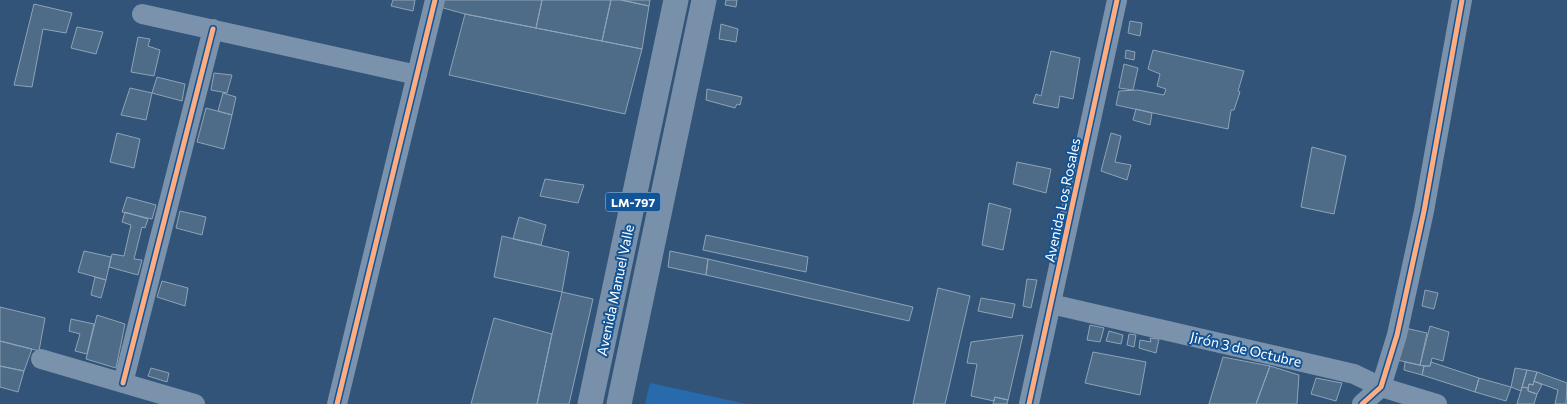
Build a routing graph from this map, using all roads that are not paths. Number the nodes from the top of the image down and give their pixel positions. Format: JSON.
{"nodes":[{"id":1,"x":435,"y":0,"type":"edge"},
{"id":2,"x":676,"y":0,"type":"edge"},
{"id":3,"x":704,"y":0,"type":"edge"},
{"id":4,"x":1117,"y":0,"type":"edge"},
{"id":5,"x":1462,"y":0,"type":"edge"},
{"id":6,"x":142,"y":14,"type":"dead end"},
{"id":7,"x":213,"y":29,"type":"junction"},
{"id":8,"x":417,"y":75,"type":"junction"},
{"id":9,"x":1051,"y":304,"type":"junction"},
{"id":10,"x":40,"y":359,"type":"dead end"},
{"id":11,"x":123,"y":383,"type":"junction"},
{"id":12,"x":1390,"y":394,"type":"edge"},
{"id":13,"x":195,"y":404,"type":"edge"},
{"id":14,"x":337,"y":404,"type":"edge"},
{"id":15,"x":590,"y":404,"type":"edge"},
{"id":16,"x":619,"y":404,"type":"edge"},
{"id":17,"x":1029,"y":404,"type":"edge"},
{"id":18,"x":1362,"y":404,"type":"edge"},
{"id":19,"x":1437,"y":404,"type":"edge"}],
"edges":[{"from":1,"to":8,"type":"street"},
{"from":2,"to":15,"type":"main road","name":"Avenida Manuel Valle","number":"LM-797"},
{"from":3,"to":16,"type":"main road","name":"Avenida Manuel Valle","number":"LM-797"},
{"from":4,"to":9,"type":"street","name":"Avenida Los Rosales"},
{"from":5,"to":12,"type":"street"},
{"from":6,"to":7,"type":"street"},
{"from":7,"to":8,"type":"street"},
{"from":7,"to":11,"type":"street"},
{"from":8,"to":14,"type":"street"},
{"from":9,"to":12,"type":"street","name":"Jirón 3 de Octubre"},
{"from":9,"to":17,"type":"street","name":"Avenida Los Rosales"},
{"from":10,"to":11,"type":"street"},
{"from":11,"to":13,"type":"street"},
{"from":12,"to":18,"type":"street"},
{"from":12,"to":19,"type":"street","name":"Jirón 3 de Octubre"}]}
